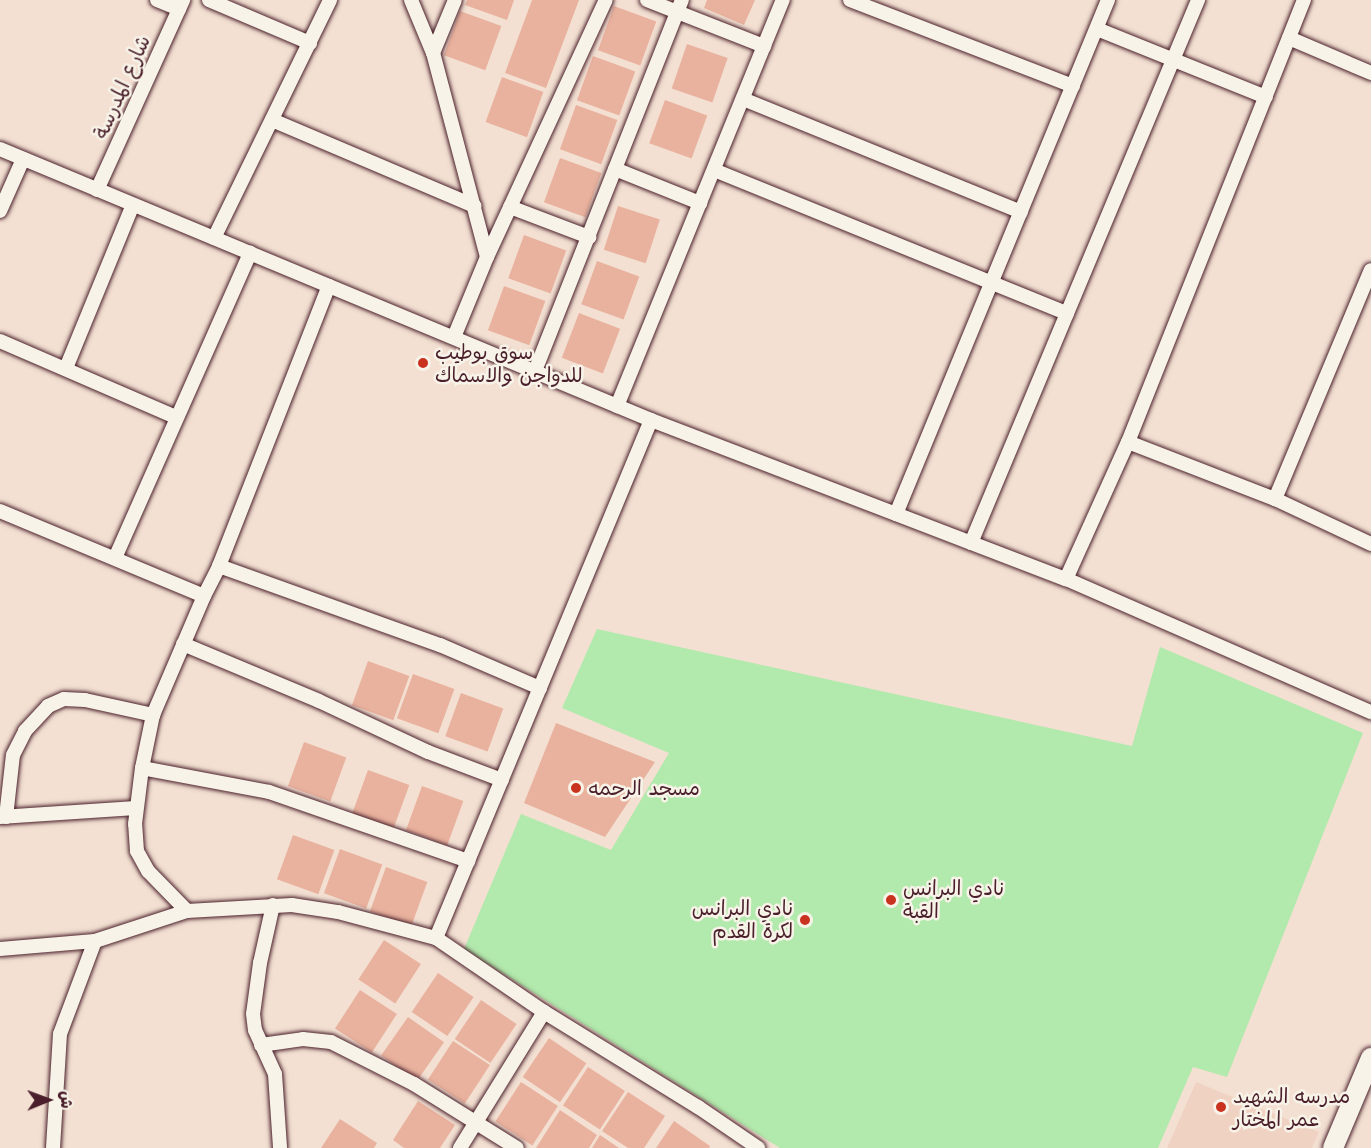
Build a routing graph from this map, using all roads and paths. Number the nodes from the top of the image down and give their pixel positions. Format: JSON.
{"nodes":[{"id":1,"x":158,"y":0,"type":"edge"},
{"id":2,"x":209,"y":0,"type":"edge"},
{"id":3,"x":330,"y":0,"type":"edge"},
{"id":4,"x":411,"y":0,"type":"edge"},
{"id":5,"x":455,"y":0,"type":"edge"},
{"id":6,"x":606,"y":0,"type":"edge"},
{"id":7,"x":647,"y":0,"type":"edge"},
{"id":8,"x":783,"y":0,"type":"edge"},
{"id":9,"x":850,"y":0,"type":"edge"},
{"id":10,"x":1108,"y":0,"type":"edge"},
{"id":11,"x":1198,"y":0,"type":"edge"},
{"id":12,"x":1304,"y":0,"type":"edge"},
{"id":13,"x":181,"y":5,"type":"edge"},
{"id":14,"x":680,"y":6,"type":"edge"},
{"id":15,"x":1097,"y":29,"type":"junction"},
{"id":16,"x":1289,"y":38,"type":"junction"},
{"id":17,"x":310,"y":43,"type":"junction"},
{"id":18,"x":764,"y":46,"type":"junction"},
{"id":19,"x":433,"y":53,"type":"junction"},
{"id":20,"x":1174,"y":60,"type":"junction"},
{"id":21,"x":1371,"y":73,"type":"edge"},
{"id":22,"x":1073,"y":86,"type":"junction"},
{"id":23,"x":1266,"y":97,"type":"junction"},
{"id":24,"x":743,"y":99,"type":"junction"},
{"id":25,"x":272,"y":120,"type":"junction"},
{"id":26,"x":0,"y":149,"type":"edge"},
{"id":27,"x":23,"y":159,"type":"junction"},
{"id":28,"x":615,"y":170,"type":"junction"},
{"id":29,"x":714,"y":170,"type":"junction"},
{"id":30,"x":97,"y":190,"type":"junction"},
{"id":31,"x":700,"y":203,"type":"junction"},
{"id":32,"x":133,"y":205,"type":"junction"},
{"id":33,"x":474,"y":206,"type":"junction"},
{"id":34,"x":510,"y":207,"type":"junction"},
{"id":35,"x":0,"y":211,"type":"edge"},
{"id":36,"x":1021,"y":212,"type":"junction"},
{"id":37,"x":589,"y":237,"type":"junction"},
{"id":38,"x":214,"y":238,"type":"junction"},
{"id":39,"x":250,"y":253,"type":"junction"},
{"id":40,"x":487,"y":257,"type":"junction"},
{"id":41,"x":1371,"y":270,"type":"edge"},
{"id":42,"x":992,"y":282,"type":"junction"},
{"id":43,"x":330,"y":286,"type":"junction"},
{"id":44,"x":1067,"y":313,"type":"junction"},
{"id":45,"x":454,"y":337,"type":"junction"},
{"id":46,"x":0,"y":341,"type":"edge"},
{"id":47,"x":66,"y":368,"type":"junction"},
{"id":48,"x":535,"y":371,"type":"junction"},
{"id":49,"x":617,"y":406,"type":"junction"},
{"id":50,"x":176,"y":417,"type":"junction"},
{"id":51,"x":651,"y":420,"type":"junction"},
{"id":52,"x":1128,"y":442,"type":"junction"},
{"id":53,"x":1275,"y":499,"type":"junction"},
{"id":54,"x":0,"y":511,"type":"edge"},
{"id":55,"x":896,"y":514,"type":"junction"},
{"id":56,"x":971,"y":543,"type":"junction"},
{"id":57,"x":1371,"y":544,"type":"edge"},
{"id":58,"x":115,"y":558,"type":"junction"},
{"id":59,"x":219,"y":566,"type":"junction"},
{"id":60,"x":1066,"y":579,"type":"junction"},
{"id":61,"x":204,"y":596,"type":"junction"},
{"id":62,"x":183,"y":644,"type":"junction"},
{"id":63,"x":540,"y":688,"type":"junction"},
{"id":64,"x":1371,"y":712,"type":"edge"},
{"id":65,"x":153,"y":715,"type":"junction"},
{"id":66,"x":142,"y":768,"type":"junction"},
{"id":67,"x":502,"y":780,"type":"junction"},
{"id":68,"x":136,"y":808,"type":"junction"},
{"id":69,"x":3,"y":817,"type":"edge"},
{"id":70,"x":468,"y":861,"type":"junction"},
{"id":71,"x":273,"y":905,"type":"junction"},
{"id":72,"x":187,"y":911,"type":"junction"},
{"id":73,"x":436,"y":938,"type":"junction"},
{"id":74,"x":95,"y":941,"type":"junction"},
{"id":75,"x":0,"y":949,"type":"edge"},
{"id":76,"x":544,"y":1012,"type":"junction"},
{"id":77,"x":261,"y":1045,"type":"junction"},
{"id":78,"x":1371,"y":1058,"type":"edge"},
{"id":79,"x":476,"y":1121,"type":"junction"},
{"id":80,"x":53,"y":1148,"type":"edge"},
{"id":81,"x":280,"y":1148,"type":"edge"},
{"id":82,"x":460,"y":1148,"type":"edge"},
{"id":83,"x":517,"y":1148,"type":"edge"},
{"id":84,"x":758,"y":1148,"type":"edge"},
{"id":85,"x":1333,"y":1148,"type":"edge"}],
"edges":[{"from":1,"to":13,"type":"street"},
{"from":2,"to":17,"type":"street"},
{"from":3,"to":17,"type":"street"},
{"from":4,"to":19,"type":"street"},
{"from":5,"to":19,"type":"street"},
{"from":6,"to":34,"type":"street"},
{"from":7,"to":14,"type":"street"},
{"from":8,"to":18,"type":"street"},
{"from":9,"to":22,"type":"street"},
{"from":10,"to":15,"type":"street"},
{"from":11,"to":20,"type":"street"},
{"from":12,"to":16,"type":"street"},
{"from":13,"to":30,"type":"street","name":"شارع المدرسة"},
{"from":14,"to":18,"type":"street"},
{"from":14,"to":28,"type":"street"},
{"from":15,"to":20,"type":"street"},
{"from":15,"to":22,"type":"street"},
{"from":16,"to":21,"type":"street"},
{"from":16,"to":23,"type":"street"},
{"from":17,"to":25,"type":"street"},
{"from":18,"to":24,"type":"street"},
{"from":19,"to":33,"type":"street"},
{"from":20,"to":23,"type":"street"},
{"from":20,"to":44,"type":"street"},
{"from":22,"to":36,"type":"street"},
{"from":23,"to":52,"type":"street"},
{"from":24,"to":29,"type":"street"},
{"from":24,"to":36,"type":"street"},
{"from":25,"to":33,"type":"street"},
{"from":25,"to":38,"type":"street"},
{"from":26,"to":27,"type":"street"},
{"from":27,"to":30,"type":"street"},
{"from":27,"to":35,"type":"street"},
{"from":28,"to":31,"type":"street"},
{"from":28,"to":37,"type":"street"},
{"from":29,"to":31,"type":"street"},
{"from":29,"to":42,"type":"street"},
{"from":30,"to":32,"type":"street"},
{"from":31,"to":49,"type":"street"},
{"from":32,"to":38,"type":"street"},
{"from":32,"to":47,"type":"street"},
{"from":33,"to":40,"type":"street"},
{"from":34,"to":37,"type":"street"},
{"from":34,"to":40,"type":"street"},
{"from":36,"to":42,"type":"street"},
{"from":37,"to":48,"type":"street"},
{"from":38,"to":39,"type":"street"},
{"from":39,"to":43,"type":"street"},
{"from":39,"to":50,"type":"street"},
{"from":40,"to":45,"type":"street"},
{"from":41,"to":53,"type":"street"},
{"from":42,"to":44,"type":"street"},
{"from":42,"to":55,"type":"street"},
{"from":43,"to":45,"type":"street"},
{"from":43,"to":59,"type":"street"},
{"from":44,"to":56,"type":"street"},
{"from":45,"to":48,"type":"street"},
{"from":46,"to":47,"type":"street"},
{"from":47,"to":50,"type":"street"},
{"from":48,"to":49,"type":"street"},
{"from":49,"to":51,"type":"street"},
{"from":50,"to":58,"type":"street"},
{"from":51,"to":55,"type":"street"},
{"from":51,"to":63,"type":"street"},
{"from":52,"to":53,"type":"street"},
{"from":52,"to":60,"type":"street"},
{"from":53,"to":57,"type":"street"},
{"from":54,"to":58,"type":"street"},
{"from":55,"to":56,"type":"street"},
{"from":56,"to":60,"type":"street"},
{"from":58,"to":61,"type":"street"},
{"from":59,"to":61,"type":"street"},
{"from":59,"to":63,"type":"street"},
{"from":60,"to":64,"type":"street"},
{"from":61,"to":62,"type":"street"},
{"from":62,"to":65,"type":"street"},
{"from":62,"to":67,"type":"street"},
{"from":63,"to":67,"type":"street"},
{"from":65,"to":66,"type":"street"},
{"from":65,"to":69,"type":"street"},
{"from":66,"to":68,"type":"street"},
{"from":66,"to":70,"type":"street"},
{"from":67,"to":70,"type":"street"},
{"from":68,"to":69,"type":"street"},
{"from":68,"to":72,"type":"street"},
{"from":70,"to":73,"type":"street"},
{"from":71,"to":72,"type":"street"},
{"from":71,"to":73,"type":"street"},
{"from":71,"to":77,"type":"street"},
{"from":72,"to":74,"type":"street"},
{"from":73,"to":76,"type":"street"},
{"from":74,"to":75,"type":"street"},
{"from":74,"to":80,"type":"street"},
{"from":76,"to":79,"type":"street"},
{"from":76,"to":84,"type":"street"},
{"from":77,"to":79,"type":"street"},
{"from":77,"to":81,"type":"street"},
{"from":78,"to":85,"type":"street"},
{"from":79,"to":82,"type":"street"},
{"from":79,"to":83,"type":"street"}]}
